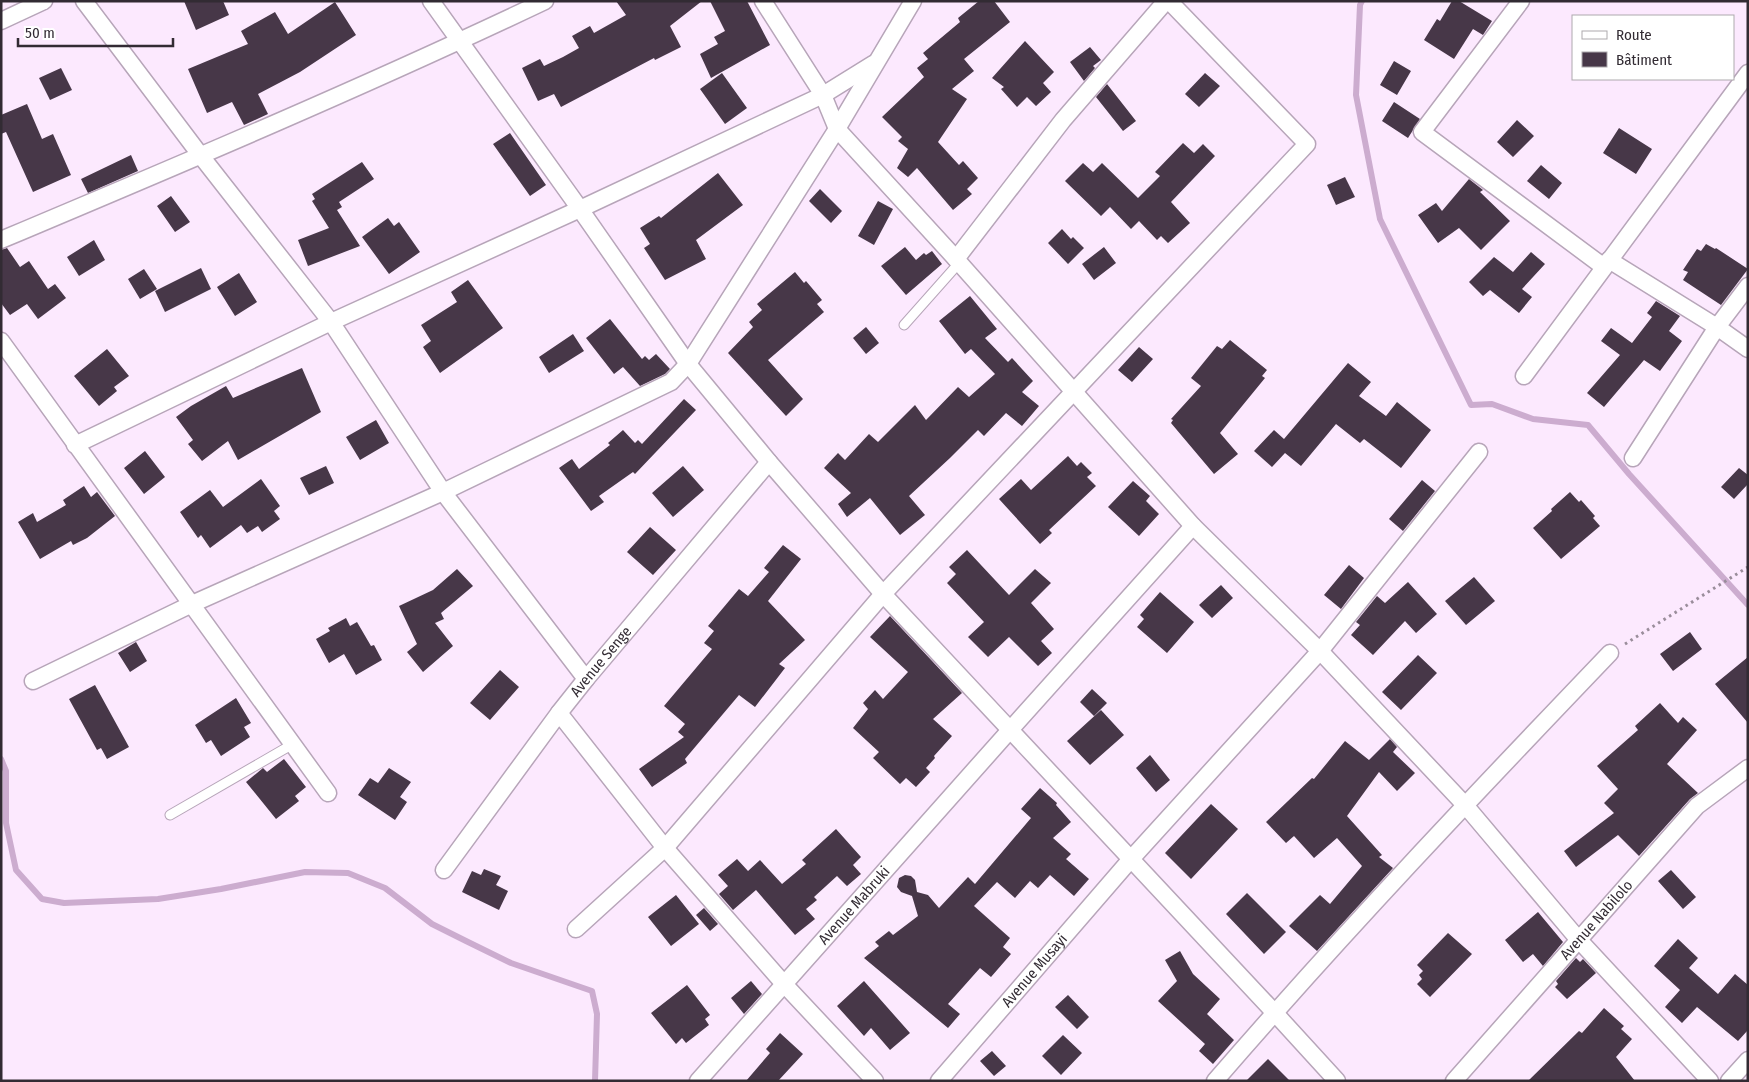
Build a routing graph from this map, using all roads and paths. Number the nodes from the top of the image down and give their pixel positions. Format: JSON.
{"nodes":[{"id":1,"x":44,"y":1,"type":"edge"},
{"id":2,"x":84,"y":1,"type":"edge"},
{"id":3,"x":431,"y":1,"type":"edge"},
{"id":4,"x":545,"y":1,"type":"edge"},
{"id":5,"x":763,"y":1,"type":"edge"},
{"id":6,"x":912,"y":1,"type":"edge"},
{"id":7,"x":1168,"y":1,"type":"edge"},
{"id":8,"x":1521,"y":1,"type":"edge"},
{"id":9,"x":1,"y":21,"type":"edge"},
{"id":10,"x":460,"y":42,"type":"junction"},
{"id":11,"x":875,"y":63,"type":"junction"},
{"id":12,"x":1748,"y":74,"type":"edge"},
{"id":13,"x":823,"y":95,"type":"junction"},
{"id":14,"x":836,"y":129,"type":"junction"},
{"id":15,"x":201,"y":156,"type":"junction"},
{"id":16,"x":580,"y":209,"type":"junction"},
{"id":17,"x":1,"y":240,"type":"edge"},
{"id":18,"x":958,"y":261,"type":"junction"},
{"id":19,"x":1606,"y":264,"type":"junction"},
{"id":20,"x":1748,"y":286,"type":"edge"},
{"id":21,"x":330,"y":322,"type":"junction"},
{"id":22,"x":904,"y":326,"type":"dead end"},
{"id":23,"x":1717,"y":327,"type":"junction"},
{"id":24,"x":1,"y":341,"type":"edge"},
{"id":25,"x":1748,"y":349,"type":"edge"},
{"id":26,"x":688,"y":364,"type":"junction"},
{"id":27,"x":1524,"y":376,"type":"dead end"},
{"id":28,"x":1074,"y":391,"type":"junction"},
{"id":29,"x":75,"y":445,"type":"junction"},
{"id":30,"x":1479,"y":452,"type":"dead end"},
{"id":31,"x":1633,"y":458,"type":"dead end"},
{"id":32,"x":770,"y":462,"type":"junction"},
{"id":33,"x":443,"y":492,"type":"junction"},
{"id":34,"x":1193,"y":526,"type":"junction"},
{"id":35,"x":1748,"y":567,"type":"edge"},
{"id":36,"x":883,"y":594,"type":"junction"},
{"id":37,"x":192,"y":604,"type":"junction"},
{"id":38,"x":1320,"y":651,"type":"junction"},
{"id":39,"x":1610,"y":653,"type":"joint"},
{"id":40,"x":586,"y":679,"type":"junction"},
{"id":41,"x":33,"y":681,"type":"dead end"},
{"id":42,"x":559,"y":713,"type":"junction"},
{"id":43,"x":1010,"y":730,"type":"junction"},
{"id":44,"x":293,"y":744,"type":"junction"},
{"id":45,"x":1748,"y":768,"type":"edge"},
{"id":46,"x":328,"y":793,"type":"dead end"},
{"id":47,"x":1465,"y":805,"type":"junction"},
{"id":48,"x":170,"y":815,"type":"dead end"},
{"id":49,"x":665,"y":848,"type":"junction"},
{"id":50,"x":1131,"y":859,"type":"junction"},
{"id":51,"x":444,"y":870,"type":"dead end"},
{"id":52,"x":576,"y":929,"type":"dead end"},
{"id":53,"x":1578,"y":939,"type":"junction"},
{"id":54,"x":784,"y":984,"type":"junction"},
{"id":55,"x":1274,"y":1012,"type":"junction"},
{"id":56,"x":1748,"y":1060,"type":"edge"},
{"id":57,"x":698,"y":1081,"type":"edge"},
{"id":58,"x":875,"y":1081,"type":"edge"},
{"id":59,"x":938,"y":1081,"type":"edge"},
{"id":60,"x":1215,"y":1081,"type":"edge"},
{"id":61,"x":1337,"y":1081,"type":"edge"},
{"id":62,"x":1454,"y":1081,"type":"edge"},
{"id":63,"x":1710,"y":1081,"type":"edge"},
{"id":64,"x":1729,"y":1081,"type":"edge"}],
"edges":[{"from":1,"to":9,"type":"street"},
{"from":2,"to":15,"type":"street"},
{"from":3,"to":10,"type":"street"},
{"from":4,"to":10,"type":"street"},
{"from":5,"to":13,"type":"street"},
{"from":6,"to":11,"type":"street"},
{"from":7,"to":18,"type":"street"},
{"from":7,"to":28,"type":"street"},
{"from":8,"to":19,"type":"street"},
{"from":10,"to":15,"type":"street"},
{"from":10,"to":16,"type":"street"},
{"from":11,"to":13,"type":"street"},
{"from":11,"to":14,"type":"street"},
{"from":12,"to":19,"type":"street"},
{"from":13,"to":14,"type":"street"},
{"from":13,"to":16,"type":"street"},
{"from":14,"to":18,"type":"street"},
{"from":14,"to":26,"type":"street"},
{"from":15,"to":17,"type":"street"},
{"from":15,"to":21,"type":"street"},
{"from":16,"to":21,"type":"street"},
{"from":16,"to":26,"type":"street"},
{"from":18,"to":22,"type":"lane"},
{"from":18,"to":28,"type":"street"},
{"from":19,"to":23,"type":"street"},
{"from":19,"to":27,"type":"street"},
{"from":20,"to":23,"type":"street"},
{"from":21,"to":29,"type":"street"},
{"from":21,"to":33,"type":"street"},
{"from":23,"to":25,"type":"street"},
{"from":23,"to":31,"type":"street"},
{"from":24,"to":29,"type":"street"},
{"from":26,"to":32,"type":"street"},
{"from":26,"to":33,"type":"street"},
{"from":28,"to":34,"type":"street"},
{"from":28,"to":36,"type":"street"},
{"from":29,"to":37,"type":"street"},
{"from":30,"to":38,"type":"street","name":"Avenue Musayi"},
{"from":32,"to":36,"type":"street"},
{"from":32,"to":40,"type":"street","name":"Avenue Senge"},
{"from":33,"to":37,"type":"street"},
{"from":33,"to":40,"type":"street"},
{"from":34,"to":38,"type":"street"},
{"from":34,"to":43,"type":"street","name":"Avenue Mabruki"},
{"from":35,"to":39,"type":"path"},
{"from":36,"to":43,"type":"street"},
{"from":36,"to":49,"type":"street"},
{"from":37,"to":41,"type":"street"},
{"from":37,"to":44,"type":"street"},
{"from":38,"to":47,"type":"street"},
{"from":38,"to":50,"type":"street","name":"Avenue Musayi"},
{"from":39,"to":47,"type":"street"},
{"from":40,"to":42,"type":"street","name":"Avenue Senge"},
{"from":42,"to":49,"type":"street"},
{"from":42,"to":51,"type":"street","name":"Avenue Senge"},
{"from":43,"to":50,"type":"street"},
{"from":43,"to":54,"type":"street","name":"Avenue Mabruki"},
{"from":44,"to":46,"type":"street"},
{"from":44,"to":48,"type":"lane"},
{"from":45,"to":53,"type":"street","name":"Avenue Nabilolo"},
{"from":47,"to":53,"type":"street"},
{"from":47,"to":55,"type":"street"},
{"from":49,"to":52,"type":"street"},
{"from":49,"to":54,"type":"street"},
{"from":50,"to":55,"type":"street"},
{"from":50,"to":59,"type":"street","name":"Avenue Musayi"},
{"from":53,"to":62,"type":"street","name":"Avenue Nabilolo"},
{"from":53,"to":63,"type":"street"},
{"from":54,"to":57,"type":"street","name":"Avenue Mabruki"},
{"from":54,"to":58,"type":"street"},
{"from":55,"to":60,"type":"street"},
{"from":55,"to":61,"type":"street"},
{"from":56,"to":64,"type":"street"}]}
